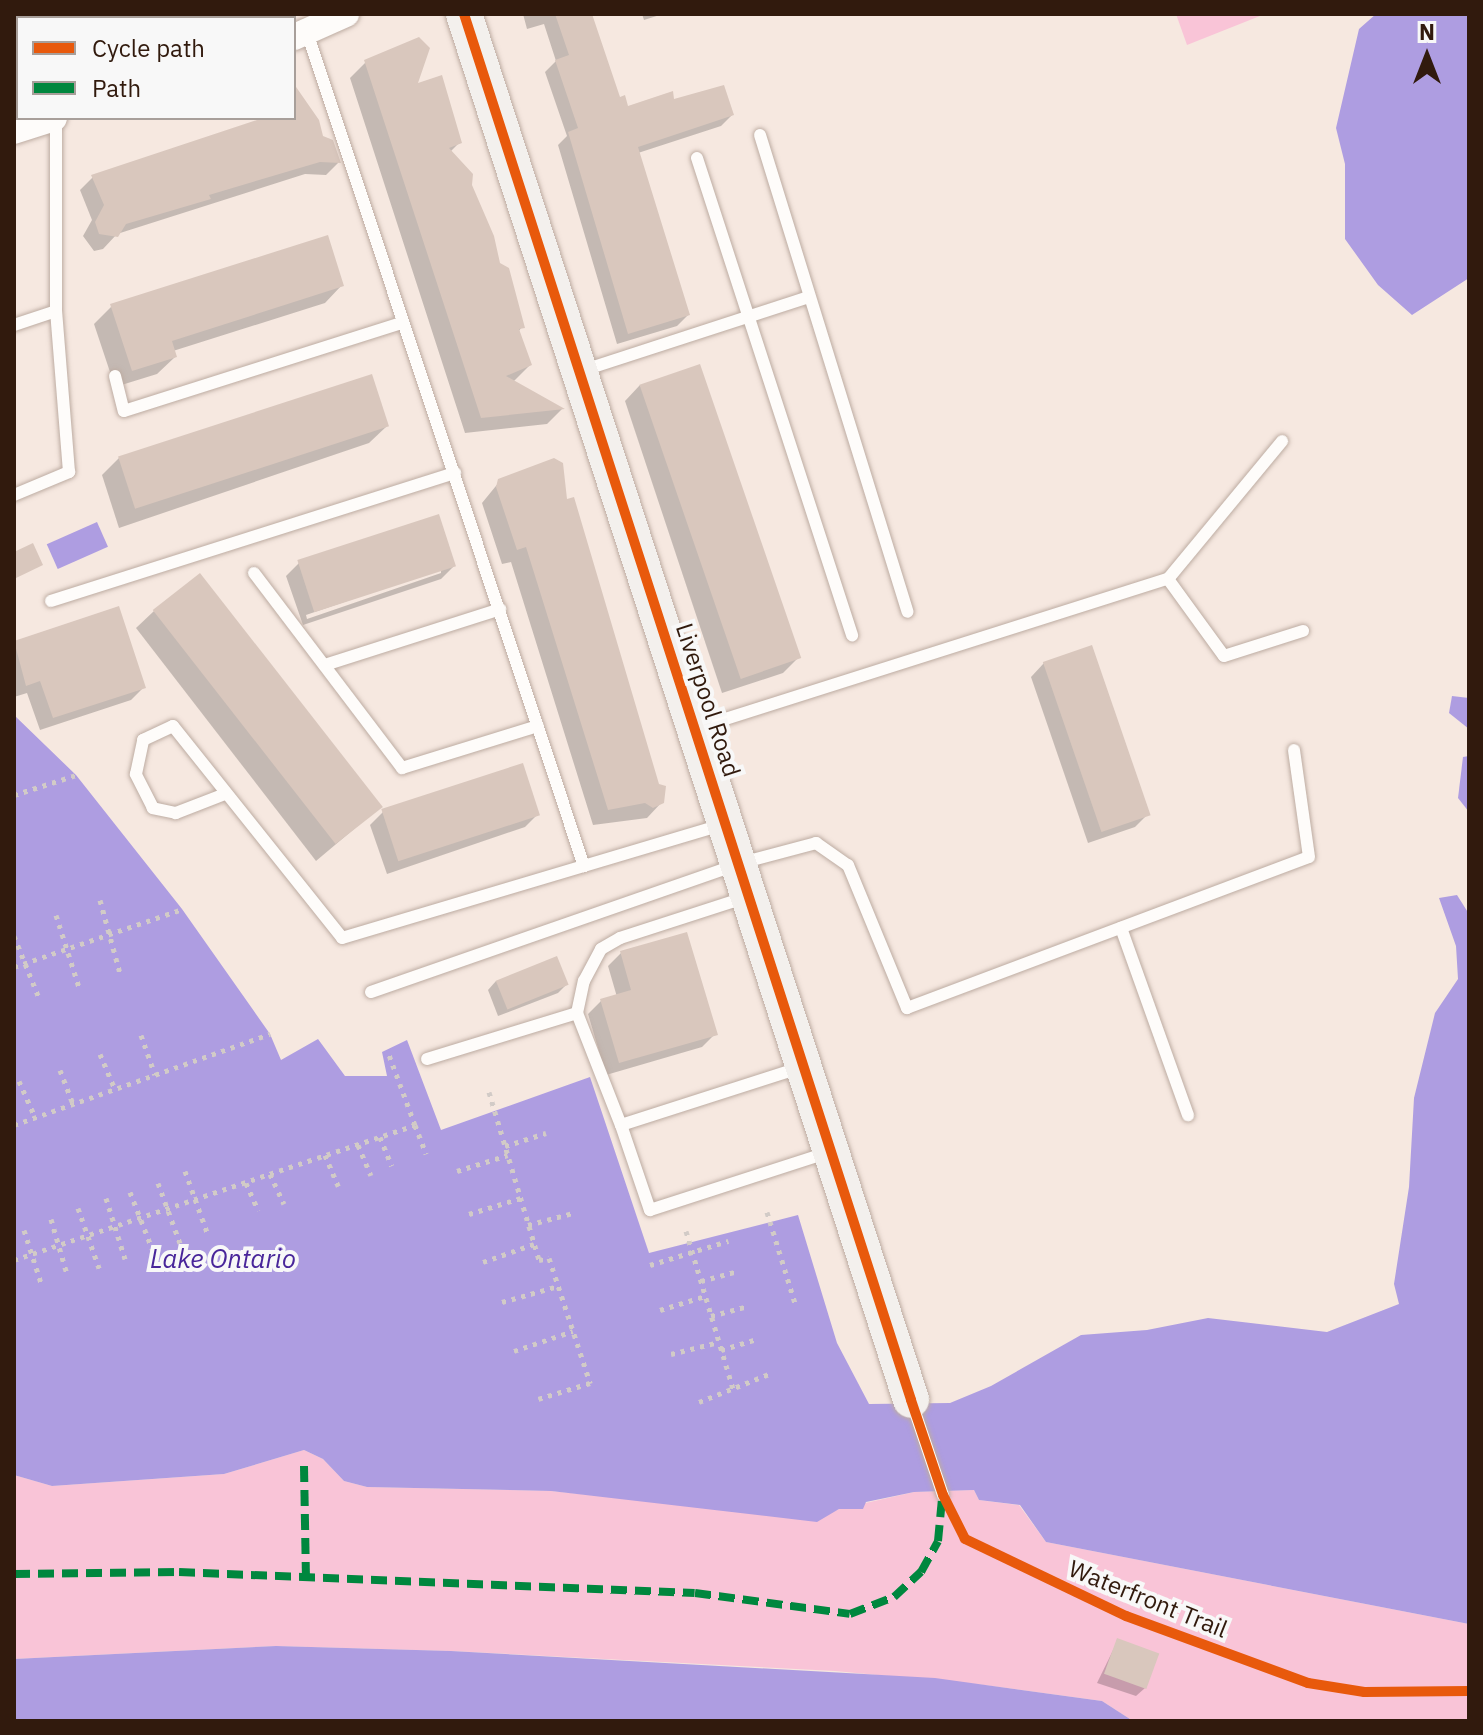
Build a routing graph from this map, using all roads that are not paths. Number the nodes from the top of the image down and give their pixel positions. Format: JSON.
{"nodes":[{"id":1,"x":346,"y":14,"type":"edge"},
{"id":2,"x":464,"y":14,"type":"edge"},
{"id":3,"x":301,"y":35,"type":"edge"},
{"id":4,"x":49,"y":120,"type":"edge"},
{"id":5,"x":55,"y":120,"type":"edge"},
{"id":6,"x":14,"y":131,"type":"edge"},
{"id":7,"x":760,"y":135,"type":"dead end"},
{"id":8,"x":697,"y":158,"type":"dead end"},
{"id":9,"x":809,"y":297,"type":"junction"},
{"id":10,"x":56,"y":311,"type":"junction"},
{"id":11,"x":746,"y":316,"type":"junction"},
{"id":12,"x":401,"y":323,"type":"junction"},
{"id":13,"x":14,"y":325,"type":"edge"},
{"id":14,"x":581,"y":371,"type":"junction"},
{"id":15,"x":115,"y":376,"type":"dead end"},
{"id":16,"x":1282,"y":441,"type":"dead end"},
{"id":17,"x":455,"y":473,"type":"junction"},
{"id":18,"x":14,"y":495,"type":"edge"},
{"id":19,"x":254,"y":573,"type":"dead end"},
{"id":20,"x":1168,"y":579,"type":"junction"},
{"id":21,"x":51,"y":601,"type":"dead end"},
{"id":22,"x":500,"y":609,"type":"junction"},
{"id":23,"x":908,"y":612,"type":"dead end"},
{"id":24,"x":1303,"y":631,"type":"dead end"},
{"id":25,"x":852,"y":635,"type":"dead end"},
{"id":26,"x":325,"y":665,"type":"junction"},
{"id":27,"x":538,"y":726,"type":"junction"},
{"id":28,"x":696,"y":728,"type":"junction"},
{"id":29,"x":1294,"y":750,"type":"dead end"},
{"id":30,"x":225,"y":794,"type":"junction"},
{"id":31,"x":727,"y":823,"type":"junction"},
{"id":32,"x":584,"y":866,"type":"junction"},
{"id":33,"x":746,"y":880,"type":"junction"},
{"id":34,"x":1121,"y":928,"type":"junction"},
{"id":35,"x":371,"y":992,"type":"dead end"},
{"id":36,"x":577,"y":1013,"type":"junction"},
{"id":37,"x":427,"y":1059,"type":"dead end"},
{"id":38,"x":805,"y":1066,"type":"junction"},
{"id":39,"x":1188,"y":1115,"type":"dead end"},
{"id":40,"x":621,"y":1125,"type":"junction"},
{"id":41,"x":832,"y":1151,"type":"junction"},
{"id":42,"x":911,"y":1400,"type":"joint"},
{"id":43,"x":943,"y":1495,"type":"dead end"}],
"edges":[{"from":1,"to":3,"type":"street"},
{"from":2,"to":14,"type":"street","name":"Liverpool Road"},
{"from":3,"to":12,"type":"lane"},
{"from":4,"to":6,"type":"street"},
{"from":5,"to":10,"type":"lane"},
{"from":7,"to":9,"type":"lane"},
{"from":8,"to":11,"type":"lane"},
{"from":9,"to":11,"type":"lane"},
{"from":9,"to":23,"type":"lane"},
{"from":10,"to":13,"type":"lane"},
{"from":10,"to":18,"type":"lane"},
{"from":11,"to":14,"type":"lane"},
{"from":11,"to":25,"type":"lane"},
{"from":12,"to":15,"type":"lane"},
{"from":12,"to":17,"type":"lane"},
{"from":14,"to":28,"type":"street","name":"Liverpool Road"},
{"from":16,"to":20,"type":"lane"},
{"from":17,"to":21,"type":"lane"},
{"from":17,"to":22,"type":"lane"},
{"from":19,"to":26,"type":"lane"},
{"from":20,"to":24,"type":"lane"},
{"from":20,"to":28,"type":"lane"},
{"from":22,"to":26,"type":"lane"},
{"from":22,"to":27,"type":"lane"},
{"from":26,"to":27,"type":"lane"},
{"from":27,"to":32,"type":"lane"},
{"from":28,"to":31,"type":"street","name":"Liverpool Road"},
{"from":29,"to":34,"type":"lane"},
{"from":30,"to":30,"type":"lane"},
{"from":30,"to":32,"type":"lane"},
{"from":31,"to":32,"type":"lane"},
{"from":31,"to":33,"type":"street","name":"Liverpool Road"},
{"from":33,"to":34,"type":"lane"},
{"from":33,"to":35,"type":"lane"},
{"from":33,"to":36,"type":"lane"},
{"from":33,"to":38,"type":"street","name":"Liverpool Road"},
{"from":34,"to":39,"type":"lane"},
{"from":36,"to":37,"type":"lane"},
{"from":36,"to":40,"type":"lane"},
{"from":38,"to":40,"type":"lane"},
{"from":38,"to":41,"type":"street","name":"Liverpool Road"},
{"from":40,"to":41,"type":"lane"},
{"from":41,"to":42,"type":"street","name":"Liverpool Road"},
{"from":42,"to":43,"type":"lane"}]}
